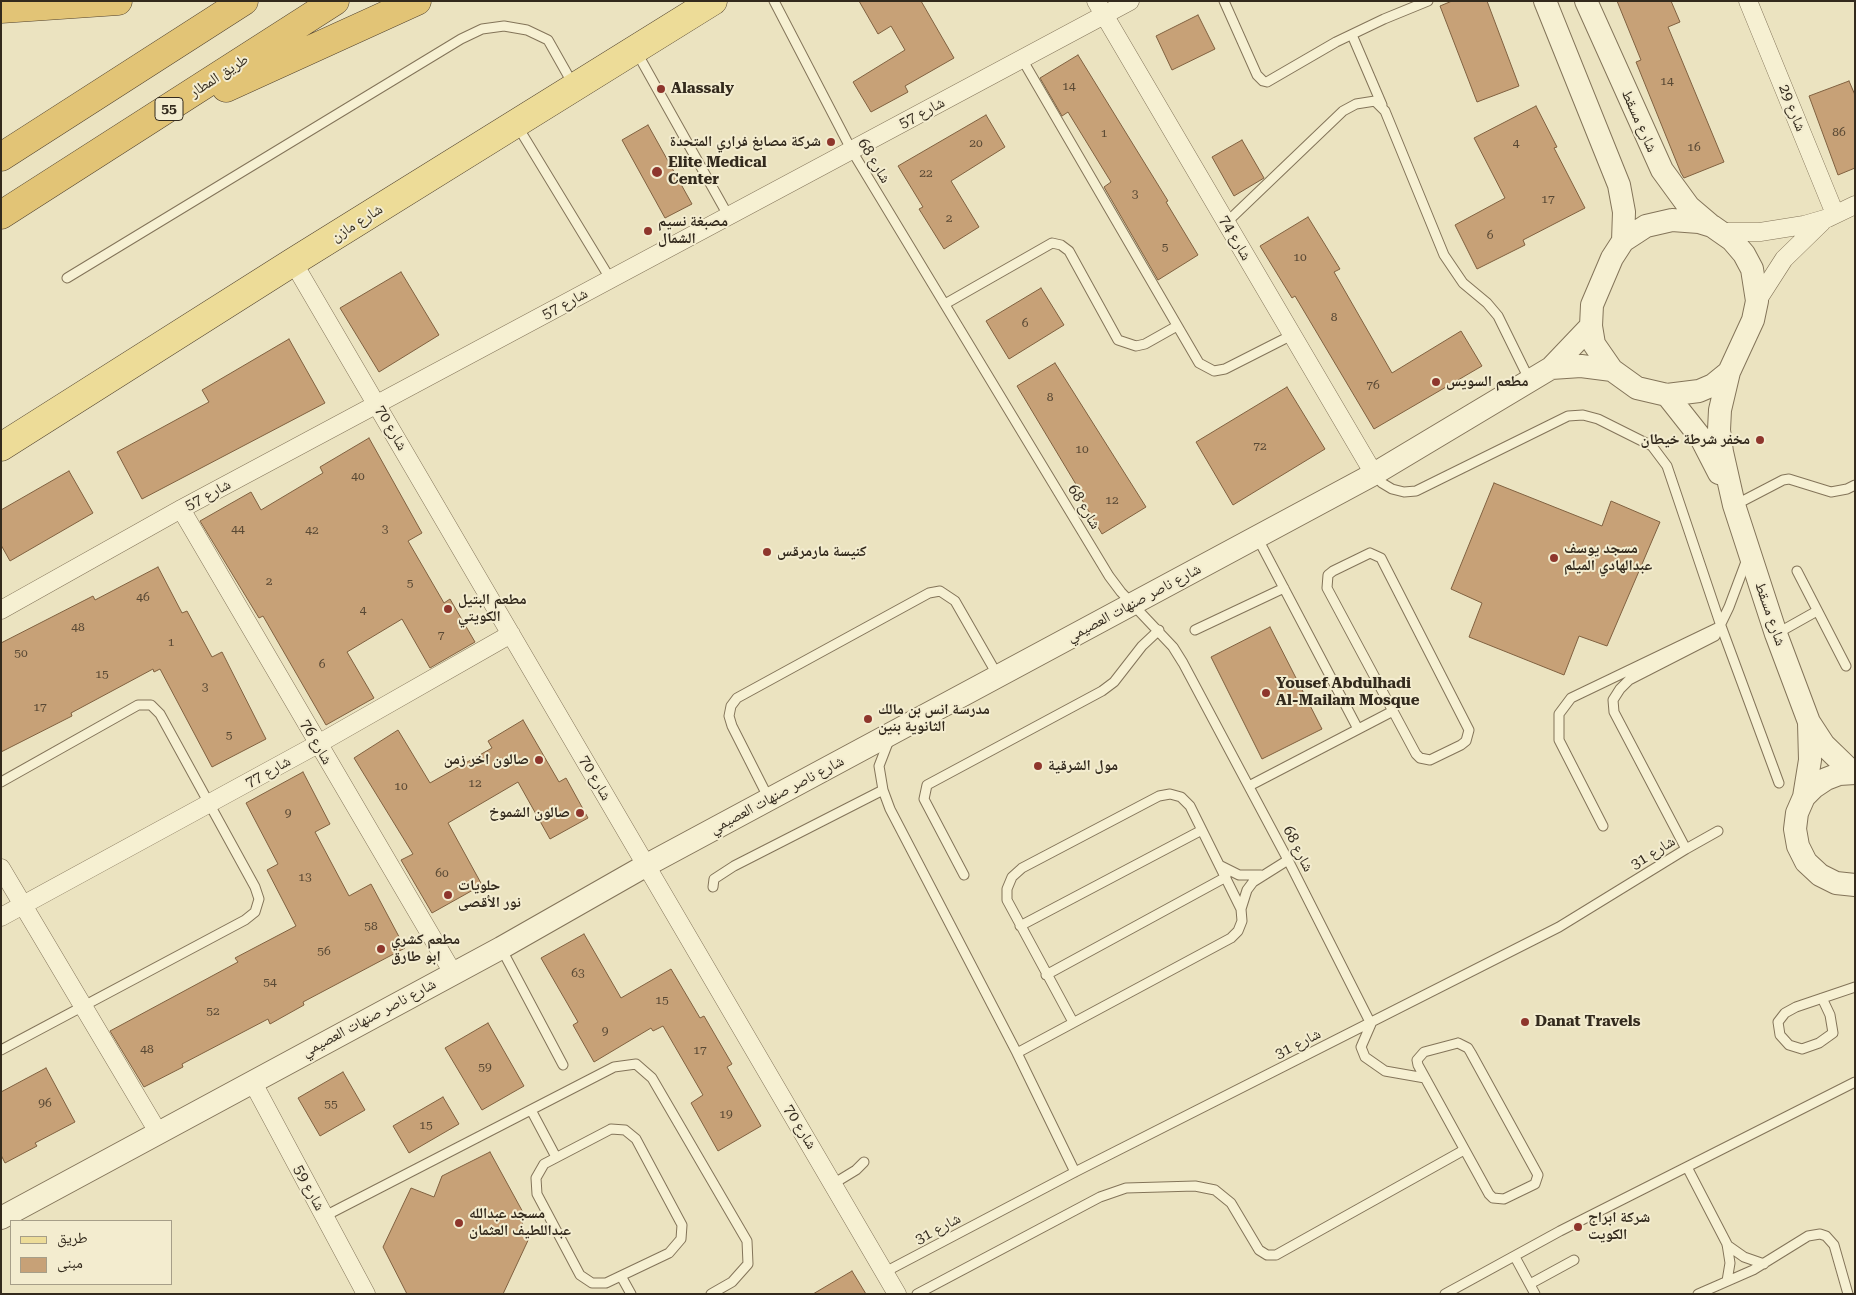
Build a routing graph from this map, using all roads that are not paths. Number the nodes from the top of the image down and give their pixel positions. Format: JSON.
{"nodes":[{"id":1,"x":118,"y":1,"type":"edge"},
{"id":2,"x":244,"y":1,"type":"edge"},
{"id":3,"x":336,"y":1,"type":"edge"},
{"id":4,"x":417,"y":1,"type":"edge"},
{"id":5,"x":713,"y":1,"type":"edge"},
{"id":6,"x":774,"y":1,"type":"edge"},
{"id":7,"x":1130,"y":1,"type":"edge"},
{"id":8,"x":1224,"y":1,"type":"edge"},
{"id":9,"x":1428,"y":1,"type":"edge"},
{"id":10,"x":1545,"y":1,"type":"edge"},
{"id":11,"x":1586,"y":1,"type":"edge"},
{"id":12,"x":1748,"y":1,"type":"edge"},
{"id":13,"x":1100,"y":8,"type":"edge"},
{"id":14,"x":1,"y":9,"type":"edge"},
{"id":15,"x":1352,"y":34,"type":"junction"},
{"id":16,"x":636,"y":50,"type":"junction"},
{"id":17,"x":1022,"y":59,"type":"junction"},
{"id":18,"x":575,"y":88,"type":"junction"},
{"id":19,"x":1385,"y":110,"type":"junction"},
{"id":20,"x":516,"y":124,"type":"junction"},
{"id":21,"x":138,"y":128,"type":"junction"},
{"id":22,"x":852,"y":151,"type":"junction"},
{"id":23,"x":1,"y":157,"type":"edge"},
{"id":24,"x":1855,"y":204,"type":"edge"},
{"id":25,"x":1,"y":215,"type":"edge"},
{"id":26,"x":1832,"y":216,"type":"junction"},
{"id":27,"x":729,"y":217,"type":"junction"},
{"id":28,"x":1226,"y":223,"type":"junction"},
{"id":29,"x":1717,"y":229,"type":"junction"},
{"id":30,"x":1623,"y":241,"type":"junction"},
{"id":31,"x":293,"y":262,"type":"junction"},
{"id":32,"x":67,"y":278,"type":"dead end"},
{"id":33,"x":611,"y":280,"type":"junction"},
{"id":34,"x":1757,"y":301,"type":"junction"},
{"id":35,"x":945,"y":304,"type":"junction"},
{"id":36,"x":1177,"y":326,"type":"junction"},
{"id":37,"x":1591,"y":326,"type":"junction"},
{"id":38,"x":1292,"y":335,"type":"junction"},
{"id":39,"x":1551,"y":368,"type":"junction"},
{"id":40,"x":1612,"y":370,"type":"junction"},
{"id":41,"x":1729,"y":372,"type":"junction"},
{"id":42,"x":1530,"y":381,"type":"junction"},
{"id":43,"x":1668,"y":395,"type":"junction"},
{"id":44,"x":378,"y":405,"type":"junction"},
{"id":45,"x":1,"y":447,"type":"edge"},
{"id":46,"x":1374,"y":474,"type":"junction"},
{"id":47,"x":1855,"y":485,"type":"edge"},
{"id":48,"x":1734,"y":505,"type":"junction"},
{"id":49,"x":181,"y":509,"type":"junction"},
{"id":50,"x":1257,"y":536,"type":"junction"},
{"id":51,"x":1750,"y":553,"type":"junction"},
{"id":52,"x":1797,"y":571,"type":"dead end"},
{"id":53,"x":1284,"y":588,"type":"junction"},
{"id":54,"x":1133,"y":603,"type":"junction"},
{"id":55,"x":1,"y":610,"type":"edge"},
{"id":56,"x":1817,"y":610,"type":"junction"},
{"id":57,"x":1721,"y":626,"type":"junction"},
{"id":58,"x":1159,"y":630,"type":"junction"},
{"id":59,"x":1195,"y":630,"type":"dead end"},
{"id":60,"x":511,"y":634,"type":"junction"},
{"id":61,"x":1776,"y":634,"type":"junction"},
{"id":62,"x":1846,"y":666,"type":"dead end"},
{"id":63,"x":998,"y":676,"type":"junction"},
{"id":64,"x":1393,"y":711,"type":"junction"},
{"id":65,"x":1809,"y":722,"type":"junction"},
{"id":66,"x":1358,"y":729,"type":"junction"},
{"id":67,"x":897,"y":730,"type":"junction"},
{"id":68,"x":318,"y":744,"type":"junction"},
{"id":69,"x":1854,"y":773,"type":"edge"},
{"id":70,"x":1,"y":782,"type":"edge"},
{"id":71,"x":1780,"y":783,"type":"dead end"},
{"id":72,"x":1249,"y":786,"type":"junction"},
{"id":73,"x":884,"y":790,"type":"junction"},
{"id":74,"x":1804,"y":797,"type":"junction"},
{"id":75,"x":769,"y":799,"type":"junction"},
{"id":76,"x":209,"y":804,"type":"junction"},
{"id":77,"x":1603,"y":826,"type":"dead end"},
{"id":78,"x":1202,"y":830,"type":"junction"},
{"id":79,"x":1718,"y":831,"type":"dead end"},
{"id":80,"x":1686,"y":849,"type":"junction"},
{"id":81,"x":1288,"y":860,"type":"junction"},
{"id":82,"x":1220,"y":865,"type":"junction"},
{"id":83,"x":646,"y":866,"type":"junction"},
{"id":84,"x":1,"y":868,"type":"edge"},
{"id":85,"x":964,"y":875,"type":"dead end"},
{"id":86,"x":1261,"y":875,"type":"junction"},
{"id":87,"x":1226,"y":877,"type":"junction"},
{"id":88,"x":1847,"y":884,"type":"edge"},
{"id":89,"x":713,"y":887,"type":"dead end"},
{"id":90,"x":1855,"y":900,"type":"edge"},
{"id":91,"x":23,"y":905,"type":"junction"},
{"id":92,"x":1241,"y":909,"type":"junction"},
{"id":93,"x":1,"y":917,"type":"edge"},
{"id":94,"x":1020,"y":926,"type":"junction"},
{"id":95,"x":501,"y":948,"type":"junction"},
{"id":96,"x":452,"y":973,"type":"junction"},
{"id":97,"x":1046,"y":975,"type":"junction"},
{"id":98,"x":1855,"y":987,"type":"edge"},
{"id":99,"x":1822,"y":998,"type":"junction"},
{"id":100,"x":83,"y":1006,"type":"junction"},
{"id":101,"x":1073,"y":1022,"type":"junction"},
{"id":102,"x":1371,"y":1024,"type":"junction"},
{"id":103,"x":1,"y":1050,"type":"edge"},
{"id":104,"x":1017,"y":1053,"type":"junction"},
{"id":105,"x":564,"y":1065,"type":"dead end"},
{"id":106,"x":1425,"y":1078,"type":"junction"},
{"id":107,"x":252,"y":1081,"type":"junction"},
{"id":108,"x":1855,"y":1082,"type":"edge"},
{"id":109,"x":531,"y":1110,"type":"junction"},
{"id":110,"x":158,"y":1132,"type":"junction"},
{"id":111,"x":1464,"y":1150,"type":"junction"},
{"id":112,"x":556,"y":1157,"type":"junction"},
{"id":113,"x":864,"y":1162,"type":"dead end"},
{"id":114,"x":1688,"y":1169,"type":"junction"},
{"id":115,"x":1075,"y":1172,"type":"junction"},
{"id":116,"x":833,"y":1184,"type":"junction"},
{"id":117,"x":325,"y":1216,"type":"junction"},
{"id":118,"x":1,"y":1218,"type":"edge"},
{"id":119,"x":1727,"y":1244,"type":"junction"},
{"id":120,"x":1515,"y":1257,"type":"junction"},
{"id":121,"x":1574,"y":1260,"type":"dead end"},
{"id":122,"x":1764,"y":1264,"type":"junction"},
{"id":123,"x":885,"y":1272,"type":"junction"},
{"id":124,"x":621,"y":1276,"type":"junction"},
{"id":125,"x":1727,"y":1281,"type":"junction"},
{"id":126,"x":1530,"y":1284,"type":"junction"},
{"id":127,"x":366,"y":1294,"type":"edge"},
{"id":128,"x":631,"y":1294,"type":"edge"},
{"id":129,"x":711,"y":1294,"type":"edge"},
{"id":130,"x":897,"y":1294,"type":"edge"},
{"id":131,"x":917,"y":1294,"type":"edge"},
{"id":132,"x":1445,"y":1294,"type":"edge"},
{"id":133,"x":1535,"y":1294,"type":"edge"},
{"id":134,"x":1698,"y":1294,"type":"edge"},
{"id":135,"x":1848,"y":1294,"type":"edge"}],
"edges":[{"from":1,"to":14,"type":"highway"},
{"from":2,"to":23,"type":"highway"},
{"from":3,"to":21,"type":"highway","name":"طريق المطار","number":"55"},
{"from":4,"to":21,"type":"highway"},
{"from":5,"to":16,"type":"main road","name":"شارع مازن"},
{"from":6,"to":22,"type":"lane","name":"شارع 68"},
{"from":7,"to":13,"type":"street","name":"شارع 57"},
{"from":8,"to":15,"type":"lane"},
{"from":9,"to":15,"type":"lane"},
{"from":10,"to":30,"type":"street"},
{"from":11,"to":29,"type":"street","name":"شارع مسقط"},
{"from":12,"to":26,"type":"street","name":"شارع 29"},
{"from":13,"to":17,"type":"street","name":"شارع 57"},
{"from":13,"to":28,"type":"street","name":"شارع 74"},
{"from":15,"to":19,"type":"lane"},
{"from":16,"to":18,"type":"main road","name":"شارع مازن"},
{"from":16,"to":27,"type":"lane"},
{"from":17,"to":22,"type":"street","name":"شارع 57"},
{"from":17,"to":36,"type":"lane"},
{"from":18,"to":20,"type":"main road","name":"شارع مازن"},
{"from":18,"to":32,"type":"lane"},
{"from":19,"to":28,"type":"lane"},
{"from":19,"to":42,"type":"lane"},
{"from":20,"to":31,"type":"main road","name":"شارع مازن"},
{"from":20,"to":33,"type":"lane"},
{"from":21,"to":25,"type":"highway","name":"طريق المطار","number":"55"},
{"from":22,"to":27,"type":"street","name":"شارع 57"},
{"from":22,"to":35,"type":"lane","name":"شارع 68"},
{"from":24,"to":26,"type":"street"},
{"from":26,"to":29,"type":"street"},
{"from":26,"to":34,"type":"street"},
{"from":27,"to":33,"type":"street","name":"شارع 57"},
{"from":28,"to":38,"type":"street","name":"شارع 74"},
{"from":29,"to":30,"type":"street"},
{"from":29,"to":34,"type":"street"},
{"from":30,"to":37,"type":"street"},
{"from":31,"to":44,"type":"street","name":"شارع 70"},
{"from":31,"to":45,"type":"main road","name":"شارع مازن"},
{"from":33,"to":44,"type":"street","name":"شارع 57"},
{"from":34,"to":41,"type":"street"},
{"from":35,"to":36,"type":"lane"},
{"from":35,"to":54,"type":"lane","name":"شارع 68"},
{"from":36,"to":38,"type":"lane"},
{"from":37,"to":39,"type":"street","name":"شارع ناصر صنهات العصيمي"},
{"from":37,"to":40,"type":"street"},
{"from":38,"to":46,"type":"street","name":"شارع 74"},
{"from":39,"to":40,"type":"street","name":"شارع ناصر صنهات العصيمي"},
{"from":39,"to":42,"type":"street","name":"شارع ناصر صنهات العصيمي"},
{"from":40,"to":43,"type":"street"},
{"from":41,"to":43,"type":"street"},
{"from":41,"to":48,"type":"street","name":"شارع مسقط"},
{"from":42,"to":46,"type":"street","name":"شارع ناصر صنهات العصيمي"},
{"from":43,"to":48,"type":"street","name":"شارع مسقط"},
{"from":44,"to":49,"type":"street","name":"شارع 57"},
{"from":44,"to":60,"type":"street","name":"شارع 70"},
{"from":46,"to":50,"type":"street","name":"شارع ناصر صنهات العصيمي"},
{"from":46,"to":57,"type":"lane"},
{"from":47,"to":48,"type":"lane"},
{"from":48,"to":51,"type":"street","name":"شارع مسقط"},
{"from":49,"to":55,"type":"street","name":"شارع 57"},
{"from":49,"to":68,"type":"street","name":"شارع 76"},
{"from":50,"to":53,"type":"lane"},
{"from":50,"to":54,"type":"street","name":"شارع ناصر صنهات العصيمي"},
{"from":51,"to":57,"type":"lane"},
{"from":51,"to":61,"type":"street","name":"شارع مسقط"},
{"from":52,"to":56,"type":"lane"},
{"from":53,"to":59,"type":"lane"},
{"from":53,"to":66,"type":"lane"},
{"from":54,"to":58,"type":"lane","name":"شارع 68"},
{"from":54,"to":63,"type":"street","name":"شارع ناصر صنهات العصيمي"},
{"from":56,"to":61,"type":"lane"},
{"from":56,"to":62,"type":"lane"},
{"from":57,"to":71,"type":"lane"},
{"from":57,"to":77,"type":"lane"},
{"from":57,"to":80,"type":"lane"},
{"from":58,"to":72,"type":"lane","name":"شارع 68"},
{"from":58,"to":85,"type":"lane"},
{"from":60,"to":68,"type":"street","name":"شارع 77"},
{"from":60,"to":83,"type":"street","name":"شارع 70"},
{"from":61,"to":65,"type":"street","name":"شارع مسقط"},
{"from":63,"to":67,"type":"street","name":"شارع ناصر صنهات العصيمي"},
{"from":63,"to":75,"type":"lane"},
{"from":64,"to":64,"type":"lane"},
{"from":64,"to":66,"type":"lane"},
{"from":65,"to":69,"type":"street","name":"شارع مسقط"},
{"from":65,"to":74,"type":"street","name":"شارع مسقط"},
{"from":66,"to":72,"type":"lane"},
{"from":67,"to":73,"type":"lane"},
{"from":67,"to":75,"type":"street","name":"شارع ناصر صنهات العصيمي"},
{"from":68,"to":76,"type":"street","name":"شارع 77"},
{"from":68,"to":96,"type":"street","name":"شارع 76"},
{"from":69,"to":74,"type":"street"},
{"from":70,"to":76,"type":"lane"},
{"from":72,"to":81,"type":"lane","name":"شارع 68"},
{"from":73,"to":89,"type":"lane"},
{"from":73,"to":104,"type":"lane"},
{"from":74,"to":88,"type":"street","name":"شارع مسقط"},
{"from":75,"to":83,"type":"street","name":"شارع ناصر صنهات العصيمي"},
{"from":76,"to":91,"type":"street","name":"شارع 77"},
{"from":76,"to":100,"type":"lane"},
{"from":78,"to":82,"type":"lane"},
{"from":78,"to":94,"type":"lane"},
{"from":78,"to":94,"type":"lane"},
{"from":79,"to":80,"type":"lane","name":"شارع 31"},
{"from":80,"to":102,"type":"lane","name":"شارع 31"},
{"from":81,"to":86,"type":"lane"},
{"from":81,"to":102,"type":"lane","name":"شارع 68"},
{"from":82,"to":86,"type":"lane"},
{"from":82,"to":87,"type":"lane"},
{"from":83,"to":95,"type":"street","name":"شارع ناصر صنهات العصيمي"},
{"from":83,"to":116,"type":"street","name":"شارع 70"},
{"from":84,"to":91,"type":"street"},
{"from":86,"to":92,"type":"lane"},
{"from":87,"to":92,"type":"lane"},
{"from":87,"to":97,"type":"lane"},
{"from":88,"to":90,"type":"street"},
{"from":91,"to":93,"type":"street","name":"شارع 77"},
{"from":91,"to":100,"type":"street"},
{"from":92,"to":101,"type":"lane"},
{"from":94,"to":97,"type":"lane"},
{"from":95,"to":96,"type":"street","name":"شارع ناصر صنهات العصيمي"},
{"from":95,"to":105,"type":"lane"},
{"from":96,"to":107,"type":"street","name":"شارع ناصر صنهات العصيمي"},
{"from":97,"to":101,"type":"lane"},
{"from":98,"to":99,"type":"lane"},
{"from":99,"to":99,"type":"lane"},
{"from":100,"to":103,"type":"lane"},
{"from":100,"to":110,"type":"street"},
{"from":101,"to":104,"type":"lane"},
{"from":102,"to":106,"type":"lane"},
{"from":102,"to":115,"type":"lane","name":"شارع 31"},
{"from":104,"to":115,"type":"lane"},
{"from":106,"to":111,"type":"lane"},
{"from":106,"to":111,"type":"lane"},
{"from":107,"to":110,"type":"street","name":"شارع ناصر صنهات العصيمي"},
{"from":107,"to":117,"type":"street","name":"شارع 59"},
{"from":108,"to":114,"type":"lane"},
{"from":109,"to":112,"type":"lane"},
{"from":109,"to":117,"type":"lane"},
{"from":109,"to":129,"type":"lane"},
{"from":110,"to":118,"type":"street","name":"شارع ناصر صنهات العصيمي"},
{"from":111,"to":131,"type":"lane"},
{"from":112,"to":124,"type":"lane"},
{"from":112,"to":124,"type":"lane"},
{"from":113,"to":116,"type":"lane"},
{"from":114,"to":119,"type":"lane"},
{"from":114,"to":120,"type":"lane"},
{"from":115,"to":123,"type":"lane","name":"شارع 31"},
{"from":116,"to":123,"type":"street","name":"شارع 70"},
{"from":117,"to":127,"type":"street","name":"شارع 59"},
{"from":119,"to":122,"type":"lane"},
{"from":119,"to":125,"type":"lane"},
{"from":120,"to":126,"type":"lane"},
{"from":120,"to":132,"type":"lane"},
{"from":121,"to":126,"type":"lane"},
{"from":122,"to":125,"type":"lane"},
{"from":122,"to":135,"type":"lane"},
{"from":123,"to":130,"type":"street","name":"شارع 70"},
{"from":124,"to":128,"type":"lane"},
{"from":125,"to":134,"type":"lane"},
{"from":126,"to":133,"type":"lane"}]}
